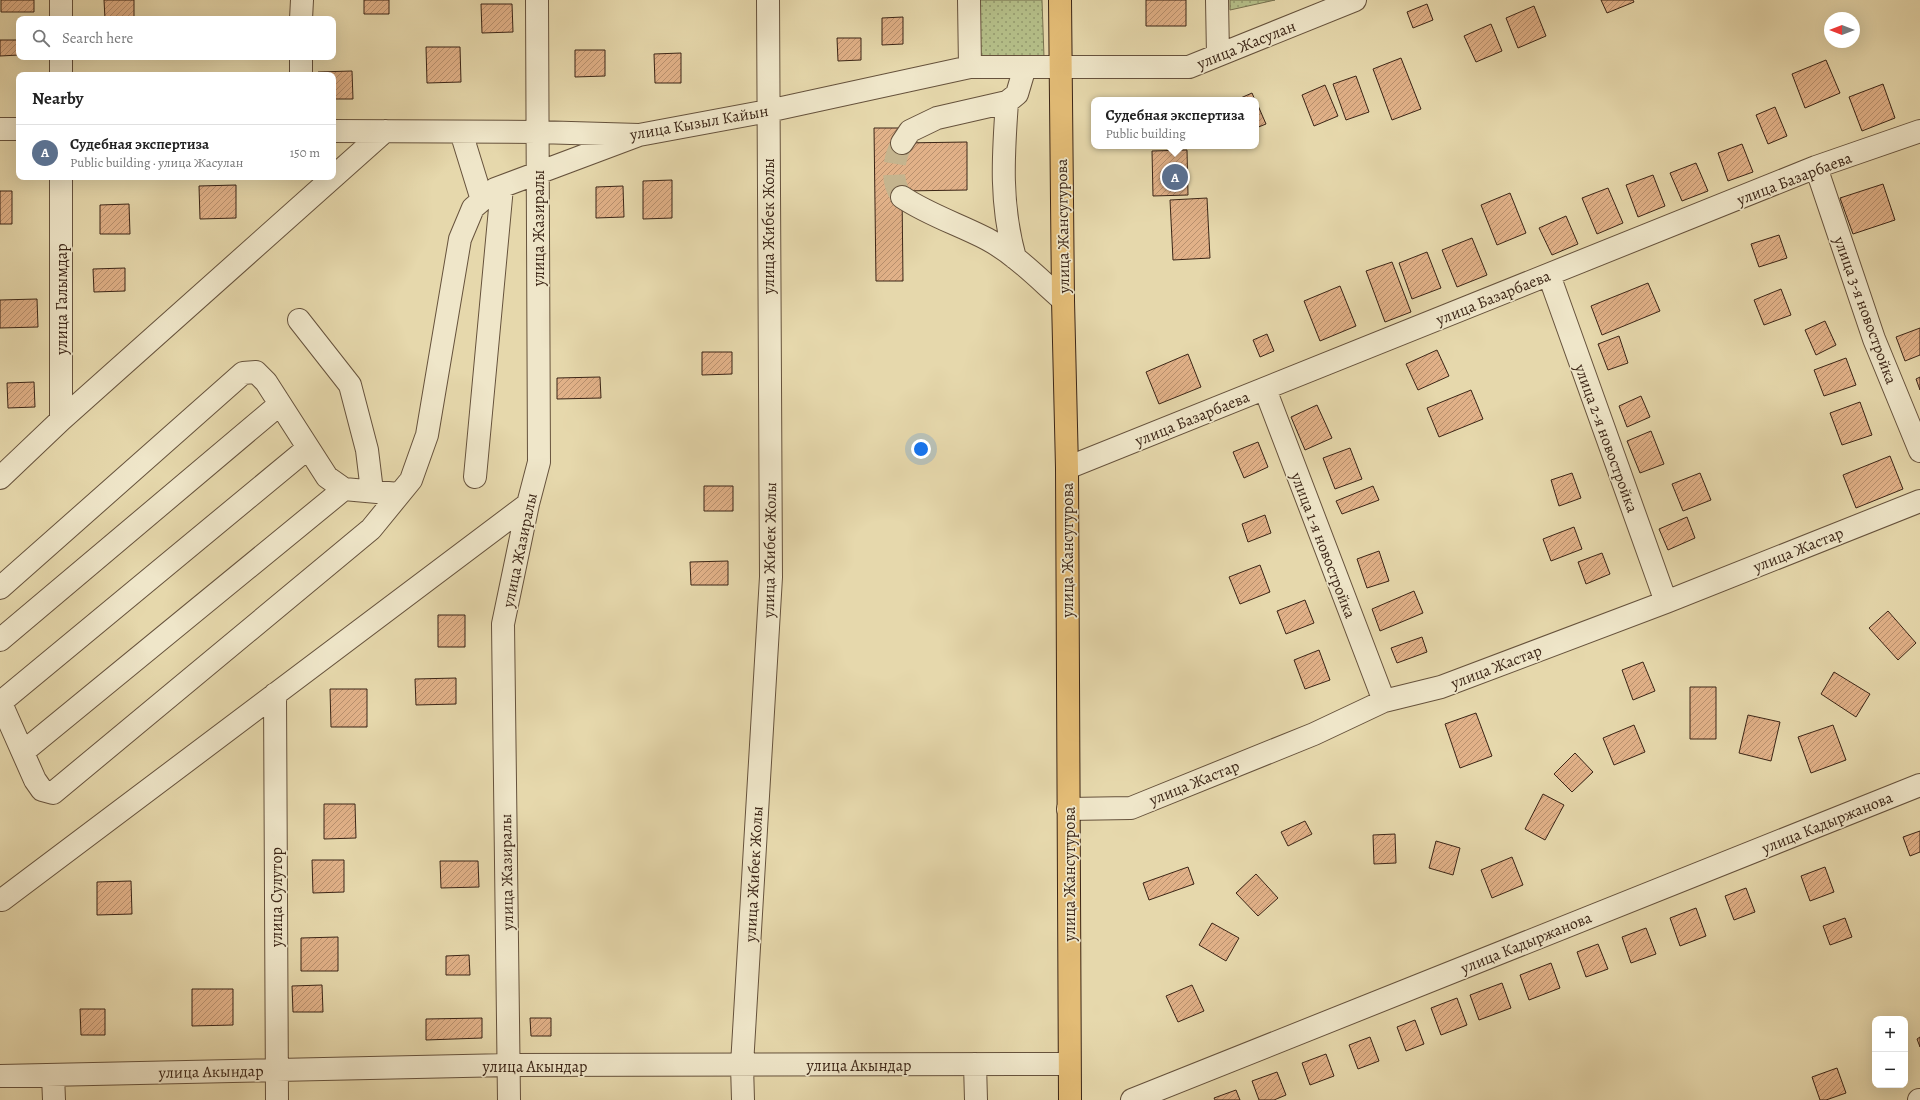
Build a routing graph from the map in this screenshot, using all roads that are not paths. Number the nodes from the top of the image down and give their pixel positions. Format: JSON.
{"nodes":[{"id":1,"x":61,"y":0,"type":"edge"},
{"id":2,"x":302,"y":0,"type":"edge"},
{"id":3,"x":537,"y":0,"type":"edge"},
{"id":4,"x":768,"y":0,"type":"edge"},
{"id":5,"x":968,"y":0,"type":"edge"},
{"id":6,"x":1060,"y":0,"type":"edge"},
{"id":7,"x":1217,"y":0,"type":"edge"},
{"id":8,"x":1356,"y":0,"type":"edge"},
{"id":9,"x":61,"y":16,"type":"edge"},
{"id":10,"x":301,"y":16,"type":"edge"},
{"id":11,"x":1218,"y":55,"type":"junction"},
{"id":12,"x":61,"y":60,"type":"edge"},
{"id":13,"x":301,"y":60,"type":"edge"},
{"id":14,"x":970,"y":66,"type":"junction"},
{"id":15,"x":1026,"y":67,"type":"junction"},
{"id":16,"x":1060,"y":67,"type":"junction"},
{"id":17,"x":61,"y":72,"type":"edge"},
{"id":18,"x":301,"y":72,"type":"edge"},
{"id":19,"x":1007,"y":102,"type":"junction"},
{"id":20,"x":768,"y":111,"type":"junction"},
{"id":21,"x":0,"y":129,"type":"edge"},
{"id":22,"x":16,"y":129,"type":"edge"},
{"id":23,"x":336,"y":131,"type":"edge"},
{"id":24,"x":1920,"y":131,"type":"edge"},
{"id":25,"x":385,"y":132,"type":"junction"},
{"id":26,"x":461,"y":132,"type":"junction"},
{"id":27,"x":537,"y":132,"type":"junction"},
{"id":28,"x":640,"y":136,"type":"junction"},
{"id":29,"x":902,"y":143,"type":"tunnel mouth"},
{"id":30,"x":1816,"y":168,"type":"junction"},
{"id":31,"x":538,"y":174,"type":"junction"},
{"id":32,"x":336,"y":176,"type":"edge"},
{"id":33,"x":61,"y":180,"type":"edge"},
{"id":34,"x":331,"y":180,"type":"edge"},
{"id":35,"x":502,"y":187,"type":"junction"},
{"id":36,"x":902,"y":197,"type":"tunnel mouth"},
{"id":37,"x":482,"y":200,"type":"junction"},
{"id":38,"x":1015,"y":258,"type":"junction"},
{"id":39,"x":1549,"y":275,"type":"junction"},
{"id":40,"x":1063,"y":300,"type":"junction"},
{"id":41,"x":299,"y":320,"type":"dead end"},
{"id":42,"x":1265,"y":389,"type":"junction"},
{"id":43,"x":280,"y":404,"type":"junction"},
{"id":44,"x":61,"y":420,"type":"junction"},
{"id":45,"x":308,"y":448,"type":"junction"},
{"id":46,"x":1920,"y":450,"type":"edge"},
{"id":47,"x":1067,"y":468,"type":"junction"},
{"id":48,"x":0,"y":478,"type":"edge"},
{"id":49,"x":474,"y":478,"type":"dead end"},
{"id":50,"x":344,"y":489,"type":"junction"},
{"id":51,"x":372,"y":491,"type":"junction"},
{"id":52,"x":400,"y":494,"type":"junction"},
{"id":53,"x":1920,"y":501,"type":"edge"},
{"id":54,"x":528,"y":504,"type":"junction"},
{"id":55,"x":0,"y":588,"type":"edge"},
{"id":56,"x":1666,"y":602,"type":"junction"},
{"id":57,"x":0,"y":640,"type":"edge"},
{"id":58,"x":275,"y":694,"type":"junction"},
{"id":59,"x":1384,"y":701,"type":"junction"},
{"id":60,"x":0,"y":702,"type":"edge"},
{"id":61,"x":23,"y":752,"type":"junction"},
{"id":62,"x":1920,"y":785,"type":"edge"},
{"id":63,"x":1068,"y":809,"type":"junction"},
{"id":64,"x":2,"y":900,"type":"dead end"},
{"id":65,"x":975,"y":1064,"type":"junction"},
{"id":66,"x":1070,"y":1064,"type":"junction"},
{"id":67,"x":508,"y":1065,"type":"junction"},
{"id":68,"x":742,"y":1065,"type":"junction"},
{"id":69,"x":277,"y":1070,"type":"junction"},
{"id":70,"x":53,"y":1075,"type":"junction"},
{"id":71,"x":0,"y":1076,"type":"edge"},
{"id":72,"x":54,"y":1100,"type":"edge"},
{"id":73,"x":277,"y":1100,"type":"edge"},
{"id":74,"x":509,"y":1100,"type":"edge"},
{"id":75,"x":743,"y":1100,"type":"edge"},
{"id":76,"x":976,"y":1100,"type":"edge"},
{"id":77,"x":1070,"y":1100,"type":"edge"},
{"id":78,"x":1132,"y":1100,"type":"edge"}],
"edges":[{"from":1,"to":9,"type":"street"},
{"from":2,"to":10,"type":"street"},
{"from":3,"to":27,"type":"street","name":"улица Жазиралы"},
{"from":4,"to":20,"type":"street","name":"улица Жибек Жолы"},
{"from":5,"to":14,"type":"street"},
{"from":6,"to":16,"type":"main road","name":"улица Жансугурова"},
{"from":7,"to":11,"type":"street"},
{"from":8,"to":11,"type":"street","name":"улица Жасулан"},
{"from":11,"to":16,"type":"street","name":"улица Жасулан"},
{"from":12,"to":17,"type":"street"},
{"from":13,"to":18,"type":"street"},
{"from":14,"to":15,"type":"street","name":"улица Кызыл Кайын"},
{"from":14,"to":20,"type":"street","name":"улица Кызыл Кайын"},
{"from":15,"to":16,"type":"street","name":"улица Кызыл Кайын"},
{"from":15,"to":19,"type":"street"},
{"from":16,"to":40,"type":"main road","name":"улица Жансугурова"},
{"from":19,"to":29,"type":"street"},
{"from":19,"to":38,"type":"street"},
{"from":20,"to":28,"type":"street","name":"улица Кызыл Кайын"},
{"from":20,"to":68,"type":"street","name":"улица Жибек Жолы"},
{"from":21,"to":22,"type":"street"},
{"from":23,"to":25,"type":"street","name":"улица Кызыл Кайын"},
{"from":24,"to":30,"type":"street","name":"улица Базарбаева"},
{"from":25,"to":26,"type":"street","name":"улица Кызыл Кайын"},
{"from":25,"to":32,"type":"street"},
{"from":26,"to":27,"type":"street","name":"улица Кызыл Кайын"},
{"from":26,"to":37,"type":"street"},
{"from":27,"to":28,"type":"street","name":"улица Кызыл Кайын"},
{"from":27,"to":31,"type":"street","name":"улица Жазиралы"},
{"from":28,"to":31,"type":"street"},
{"from":30,"to":39,"type":"street","name":"улица Базарбаева"},
{"from":30,"to":46,"type":"street","name":"улица 3-я новостройка"},
{"from":31,"to":35,"type":"street"},
{"from":31,"to":54,"type":"street","name":"улица Жазиралы"},
{"from":33,"to":44,"type":"street","name":"улица Галымдар"},
{"from":34,"to":44,"type":"street"},
{"from":35,"to":37,"type":"street"},
{"from":35,"to":49,"type":"street"},
{"from":36,"to":38,"type":"street"},
{"from":37,"to":52,"type":"street"},
{"from":38,"to":40,"type":"street"},
{"from":39,"to":42,"type":"street","name":"улица Базарбаева"},
{"from":39,"to":56,"type":"street","name":"улица 2-я новостройка"},
{"from":40,"to":47,"type":"main road","name":"улица Жансугурова"},
{"from":41,"to":51,"type":"street"},
{"from":42,"to":47,"type":"street","name":"улица Базарбаева"},
{"from":42,"to":59,"type":"street","name":"улица 1-я новостройка"},
{"from":43,"to":45,"type":"street"},
{"from":43,"to":55,"type":"street"},
{"from":43,"to":57,"type":"street"},
{"from":44,"to":48,"type":"street"},
{"from":45,"to":50,"type":"street"},
{"from":45,"to":60,"type":"street"},
{"from":47,"to":63,"type":"main road","name":"улица Жансугурова"},
{"from":50,"to":51,"type":"street"},
{"from":50,"to":61,"type":"street"},
{"from":51,"to":52,"type":"street"},
{"from":52,"to":61,"type":"street"},
{"from":53,"to":56,"type":"street","name":"улица Жастар"},
{"from":54,"to":58,"type":"street"},
{"from":54,"to":67,"type":"street","name":"улица Жазиралы"},
{"from":56,"to":59,"type":"street","name":"улица Жастар"},
{"from":58,"to":64,"type":"street"},
{"from":58,"to":69,"type":"street","name":"улица Сулутор"},
{"from":59,"to":63,"type":"street","name":"улица Жастар"},
{"from":60,"to":61,"type":"street"},
{"from":62,"to":78,"type":"street","name":"улица Кадыржанова"},
{"from":63,"to":66,"type":"main road","name":"улица Жансугурова"},
{"from":65,"to":66,"type":"street","name":"улица Акындар"},
{"from":65,"to":68,"type":"street","name":"улица Акындар"},
{"from":65,"to":76,"type":"street"},
{"from":66,"to":77,"type":"main road","name":"улица Жансугурова"},
{"from":67,"to":68,"type":"street","name":"улица Акындар"},
{"from":67,"to":69,"type":"street","name":"улица Акындар"},
{"from":67,"to":74,"type":"street","name":"улица Жазиралы"},
{"from":68,"to":75,"type":"street","name":"улица Жибек Жолы"},
{"from":69,"to":70,"type":"street","name":"улица Акындар"},
{"from":69,"to":73,"type":"street","name":"улица Сулутор"},
{"from":70,"to":71,"type":"street","name":"улица Акындар"},
{"from":70,"to":72,"type":"street"}]}
